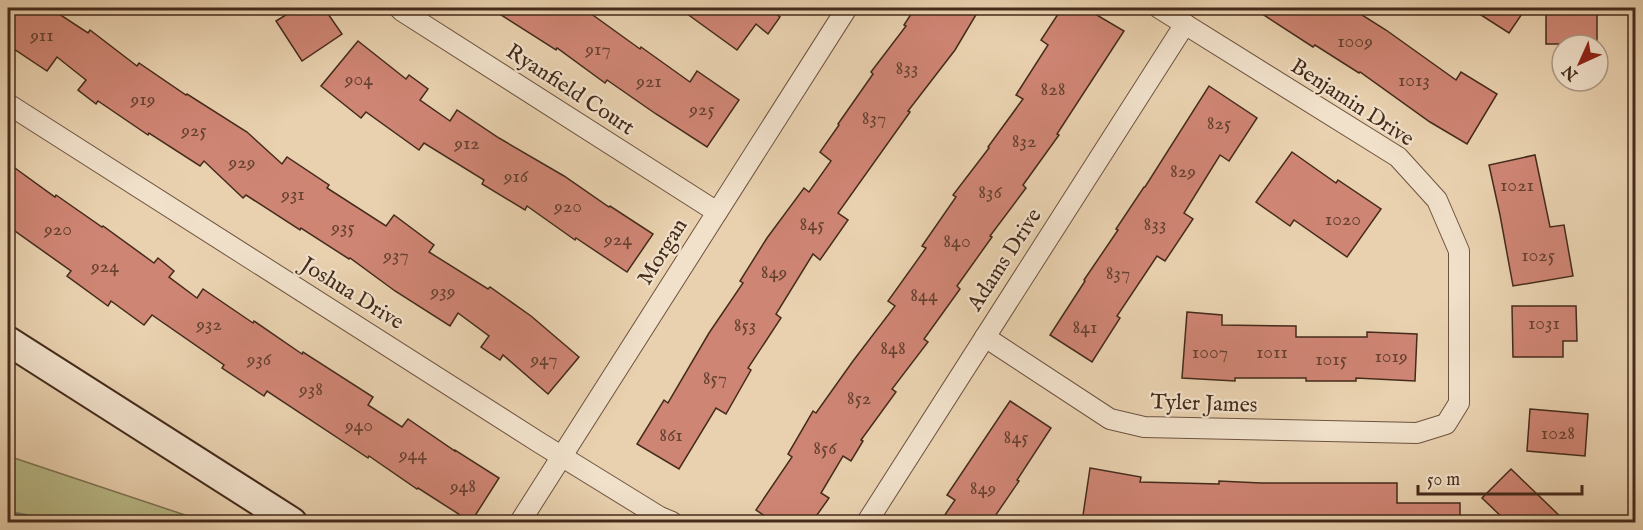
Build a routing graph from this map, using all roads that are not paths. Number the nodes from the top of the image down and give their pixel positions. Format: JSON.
{"nodes":[{"id":1,"x":399,"y":8,"type":"edge"},
{"id":2,"x":847,"y":8,"type":"edge"},
{"id":3,"x":1159,"y":8,"type":"edge"},
{"id":4,"x":1185,"y":24,"type":"junction"},
{"id":5,"x":8,"y":104,"type":"edge"},
{"id":6,"x":717,"y":212,"type":"junction"},
{"id":7,"x":985,"y":338,"type":"junction"},
{"id":8,"x":8,"y":341,"type":"edge"},
{"id":9,"x":1446,"y":424,"type":"joint"},
{"id":10,"x":562,"y":457,"type":"junction"},
{"id":11,"x":292,"y":522,"type":"edge"},
{"id":12,"x":520,"y":522,"type":"edge"},
{"id":13,"x":672,"y":522,"type":"edge"},
{"id":14,"x":867,"y":522,"type":"edge"}],
"edges":[{"from":1,"to":6,"type":"street","name":"Ryanfield Court"},
{"from":2,"to":6,"type":"street","name":"Morgan"},
{"from":3,"to":4,"type":"street","name":"Benjamin Drive"},
{"from":4,"to":7,"type":"street","name":"Adams Drive"},
{"from":4,"to":9,"type":"street","name":"Benjamin Drive"},
{"from":5,"to":10,"type":"street","name":"Joshua Drive"},
{"from":6,"to":10,"type":"street","name":"Morgan"},
{"from":7,"to":9,"type":"street","name":"Tyler James"},
{"from":7,"to":14,"type":"street","name":"Adams Drive"},
{"from":8,"to":11,"type":"main road"},
{"from":10,"to":12,"type":"street","name":"Morgan"},
{"from":10,"to":13,"type":"street","name":"Joshua Drive"}]}
